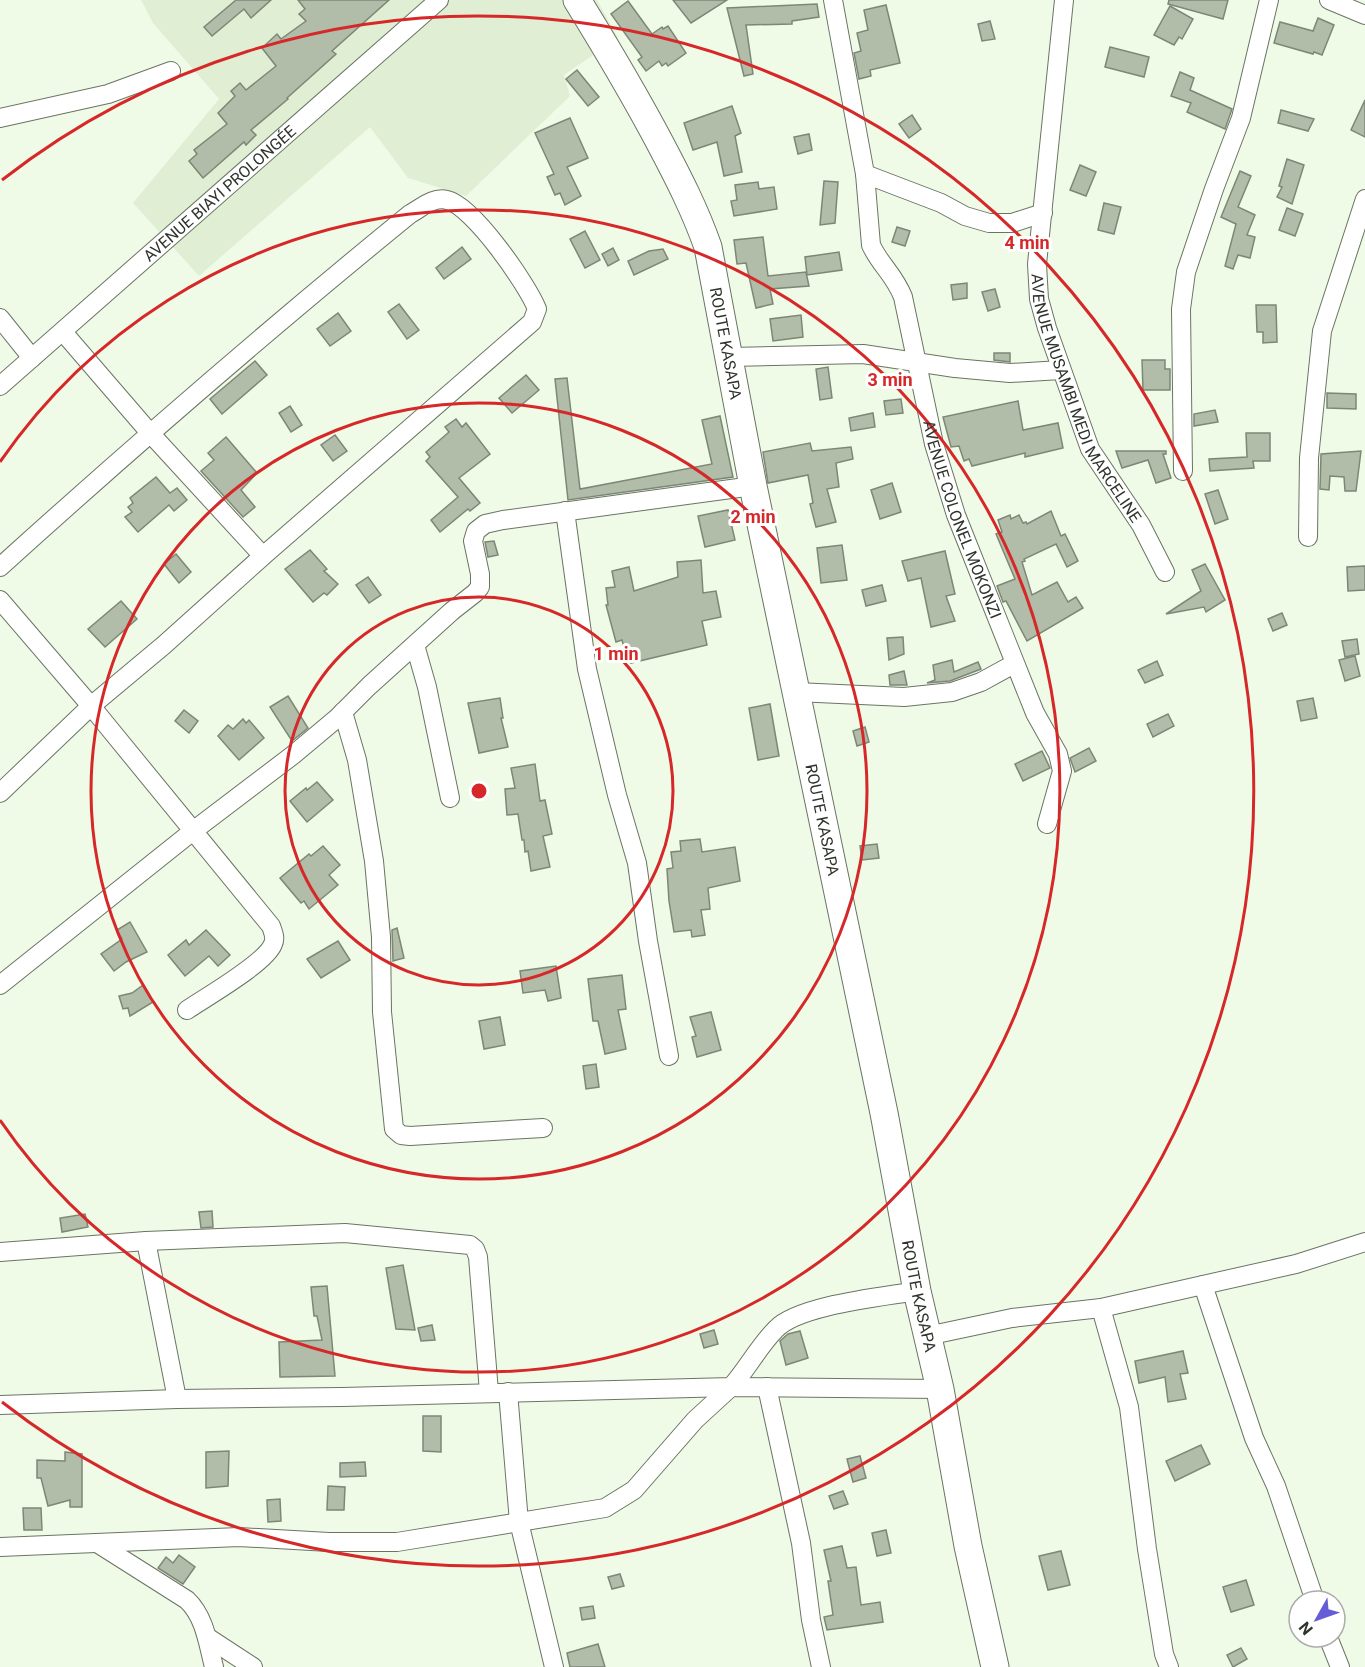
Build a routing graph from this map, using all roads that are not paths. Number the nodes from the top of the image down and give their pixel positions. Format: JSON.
{"nodes":[{"id":1,"x":439,"y":0,"type":"edge"},
{"id":2,"x":577,"y":0,"type":"edge"},
{"id":3,"x":833,"y":0,"type":"edge"},
{"id":4,"x":1064,"y":0,"type":"edge"},
{"id":5,"x":1269,"y":0,"type":"edge"},
{"id":6,"x":1329,"y":0,"type":"edge"},
{"id":7,"x":1365,"y":15,"type":"edge"},
{"id":8,"x":171,"y":71,"type":"dead end"},
{"id":9,"x":0,"y":118,"type":"edge"},
{"id":10,"x":865,"y":174,"type":"junction"},
{"id":11,"x":1365,"y":199,"type":"edge"},
{"id":12,"x":1042,"y":213,"type":"junction"},
{"id":13,"x":0,"y":318,"type":"edge"},
{"id":14,"x":63,"y":332,"type":"junction"},
{"id":15,"x":729,"y":357,"type":"junction"},
{"id":16,"x":32,"y":358,"type":"junction"},
{"id":17,"x":915,"y":361,"type":"junction"},
{"id":18,"x":1061,"y":370,"type":"junction"},
{"id":19,"x":0,"y":386,"type":"edge"},
{"id":20,"x":150,"y":433,"type":"junction"},
{"id":21,"x":1183,"y":471,"type":"dead end"},
{"id":22,"x":753,"y":486,"type":"junction"},
{"id":23,"x":565,"y":511,"type":"junction"},
{"id":24,"x":1308,"y":537,"type":"dead end"},
{"id":25,"x":263,"y":556,"type":"junction"},
{"id":26,"x":0,"y":567,"type":"edge"},
{"id":27,"x":1165,"y":572,"type":"dead end"},
{"id":28,"x":0,"y":600,"type":"edge"},
{"id":29,"x":415,"y":645,"type":"junction"},
{"id":30,"x":1014,"y":664,"type":"junction"},
{"id":31,"x":796,"y":692,"type":"junction"},
{"id":32,"x":91,"y":706,"type":"junction"},
{"id":33,"x":343,"y":712,"type":"junction"},
{"id":34,"x":0,"y":793,"type":"edge"},
{"id":35,"x":450,"y":798,"type":"dead end"},
{"id":36,"x":1047,"y":824,"type":"dead end"},
{"id":37,"x":193,"y":831,"type":"junction"},
{"id":38,"x":0,"y":986,"type":"edge"},
{"id":39,"x":187,"y":1010,"type":"dead end"},
{"id":40,"x":669,"y":1056,"type":"dead end"},
{"id":41,"x":543,"y":1128,"type":"dead end"},
{"id":42,"x":146,"y":1241,"type":"junction"},
{"id":43,"x":1364,"y":1245,"type":"edge"},
{"id":44,"x":0,"y":1252,"type":"edge"},
{"id":45,"x":1203,"y":1285,"type":"junction"},
{"id":46,"x":917,"y":1291,"type":"junction"},
{"id":47,"x":1101,"y":1308,"type":"junction"},
{"id":48,"x":927,"y":1336,"type":"junction"},
{"id":49,"x":731,"y":1387,"type":"junction"},
{"id":50,"x":767,"y":1388,"type":"junction"},
{"id":51,"x":940,"y":1389,"type":"junction"},
{"id":52,"x":489,"y":1392,"type":"junction"},
{"id":53,"x":508,"y":1392,"type":"junction"},
{"id":54,"x":177,"y":1399,"type":"junction"},
{"id":55,"x":0,"y":1405,"type":"edge"},
{"id":56,"x":519,"y":1522,"type":"junction"},
{"id":57,"x":97,"y":1543,"type":"junction"},
{"id":58,"x":0,"y":1547,"type":"edge"},
{"id":59,"x":1311,"y":1589,"type":"edge"},
{"id":60,"x":207,"y":1637,"type":"junction"},
{"id":61,"x":1333,"y":1649,"type":"edge"},
{"id":62,"x":214,"y":1667,"type":"edge"},
{"id":63,"x":253,"y":1667,"type":"edge"},
{"id":64,"x":554,"y":1667,"type":"edge"},
{"id":65,"x":821,"y":1667,"type":"edge"},
{"id":66,"x":995,"y":1667,"type":"edge"},
{"id":67,"x":1169,"y":1667,"type":"edge"},
{"id":68,"x":1340,"y":1667,"type":"edge"}],
"edges":[{"from":1,"to":14,"type":"street","name":"AVENUE BIAYI PROLONGÉE"},
{"from":2,"to":15,"type":"main road","name":"ROUTE KASAPA"},
{"from":3,"to":10,"type":"street","name":"AVENUE COLONEL MOKONZI"},
{"from":4,"to":12,"type":"street","name":"AVENUE MUSAMBI MEDI MARCELINE"},
{"from":5,"to":21,"type":"street"},
{"from":6,"to":7,"type":"street"},
{"from":8,"to":9,"type":"street"},
{"from":10,"to":12,"type":"street"},
{"from":10,"to":17,"type":"street","name":"AVENUE COLONEL MOKONZI"},
{"from":11,"to":24,"type":"street"},
{"from":12,"to":18,"type":"street","name":"AVENUE MUSAMBI MEDI MARCELINE"},
{"from":13,"to":16,"type":"street"},
{"from":14,"to":16,"type":"street","name":"AVENUE BIAYI PROLONGÉE"},
{"from":14,"to":20,"type":"street"},
{"from":15,"to":17,"type":"street"},
{"from":15,"to":22,"type":"main road","name":"ROUTE KASAPA"},
{"from":16,"to":19,"type":"street","name":"AVENUE BIAYI PROLONGÉE"},
{"from":17,"to":18,"type":"street"},
{"from":17,"to":30,"type":"street","name":"AVENUE COLONEL MOKONZI"},
{"from":18,"to":27,"type":"street","name":"AVENUE MUSAMBI MEDI MARCELINE"},
{"from":20,"to":25,"type":"street"},
{"from":20,"to":25,"type":"street"},
{"from":20,"to":26,"type":"street"},
{"from":22,"to":23,"type":"street"},
{"from":22,"to":31,"type":"main road","name":"ROUTE KASAPA"},
{"from":23,"to":29,"type":"street"},
{"from":23,"to":40,"type":"street"},
{"from":25,"to":32,"type":"street"},
{"from":28,"to":32,"type":"street"},
{"from":29,"to":33,"type":"street"},
{"from":29,"to":35,"type":"street"},
{"from":30,"to":31,"type":"street"},
{"from":30,"to":36,"type":"street","name":"AVENUE COLONEL MOKONZI"},
{"from":31,"to":46,"type":"main road","name":"ROUTE KASAPA"},
{"from":32,"to":34,"type":"street"},
{"from":32,"to":37,"type":"street"},
{"from":33,"to":37,"type":"street"},
{"from":33,"to":41,"type":"street"},
{"from":37,"to":38,"type":"street"},
{"from":37,"to":39,"type":"street"},
{"from":42,"to":44,"type":"street"},
{"from":42,"to":52,"type":"street"},
{"from":42,"to":54,"type":"street"},
{"from":43,"to":45,"type":"street"},
{"from":45,"to":47,"type":"street"},
{"from":45,"to":59,"type":"street"},
{"from":46,"to":48,"type":"main road","name":"ROUTE KASAPA"},
{"from":46,"to":49,"type":"street"},
{"from":47,"to":48,"type":"street"},
{"from":47,"to":67,"type":"street"},
{"from":48,"to":51,"type":"main road","name":"ROUTE KASAPA"},
{"from":49,"to":50,"type":"street"},
{"from":49,"to":53,"type":"street"},
{"from":49,"to":56,"type":"street"},
{"from":50,"to":51,"type":"street"},
{"from":50,"to":65,"type":"street"},
{"from":51,"to":66,"type":"main road","name":"ROUTE KASAPA"},
{"from":52,"to":53,"type":"street"},
{"from":52,"to":54,"type":"street"},
{"from":53,"to":56,"type":"street"},
{"from":54,"to":55,"type":"street"},
{"from":56,"to":57,"type":"street"},
{"from":56,"to":64,"type":"street"},
{"from":57,"to":58,"type":"street"},
{"from":57,"to":60,"type":"street"},
{"from":60,"to":62,"type":"street"},
{"from":60,"to":63,"type":"street"},
{"from":61,"to":68,"type":"street"}]}
